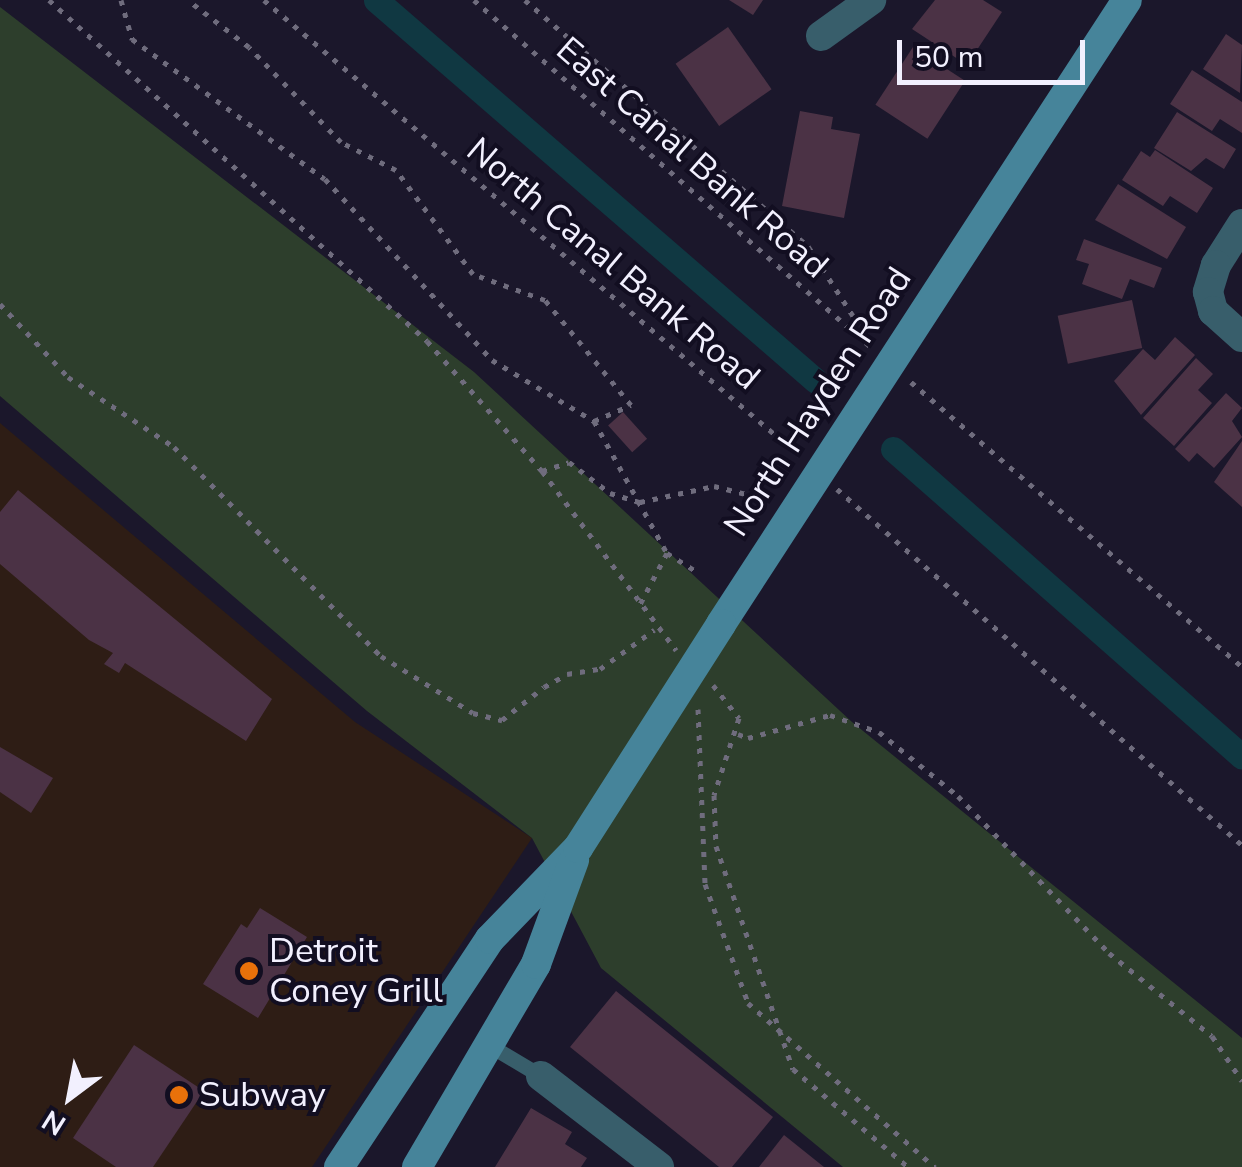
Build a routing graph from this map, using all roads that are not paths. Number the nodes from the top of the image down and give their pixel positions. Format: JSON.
{"nodes":[{"id":1,"x":871,"y":0,"type":"edge"},
{"id":2,"x":1126,"y":0,"type":"edge"},
{"id":3,"x":821,"y":36,"type":"dead end"},
{"id":4,"x":1242,"y":224,"type":"edge"},
{"id":5,"x":1242,"y":337,"type":"edge"},
{"id":6,"x":578,"y":848,"type":"junction"},
{"id":7,"x":489,"y":1045,"type":"junction"},
{"id":8,"x":541,"y":1076,"type":"joint"},
{"id":9,"x":643,"y":1162,"type":"edge"},
{"id":10,"x":340,"y":1167,"type":"edge"},
{"id":11,"x":417,"y":1167,"type":"edge"}],
"edges":[{"from":1,"to":3,"type":"street"},
{"from":2,"to":6,"type":"main road","name":"North Hayden Road","bridge":true},
{"from":4,"to":5,"type":"street"},
{"from":6,"to":7,"type":"main road","name":"North Hayden Road"},
{"from":6,"to":10,"type":"main road","name":"North Hayden Road"},
{"from":7,"to":8,"type":"lane"},
{"from":7,"to":11,"type":"main road","name":"North Hayden Road"},
{"from":8,"to":9,"type":"street"}]}
